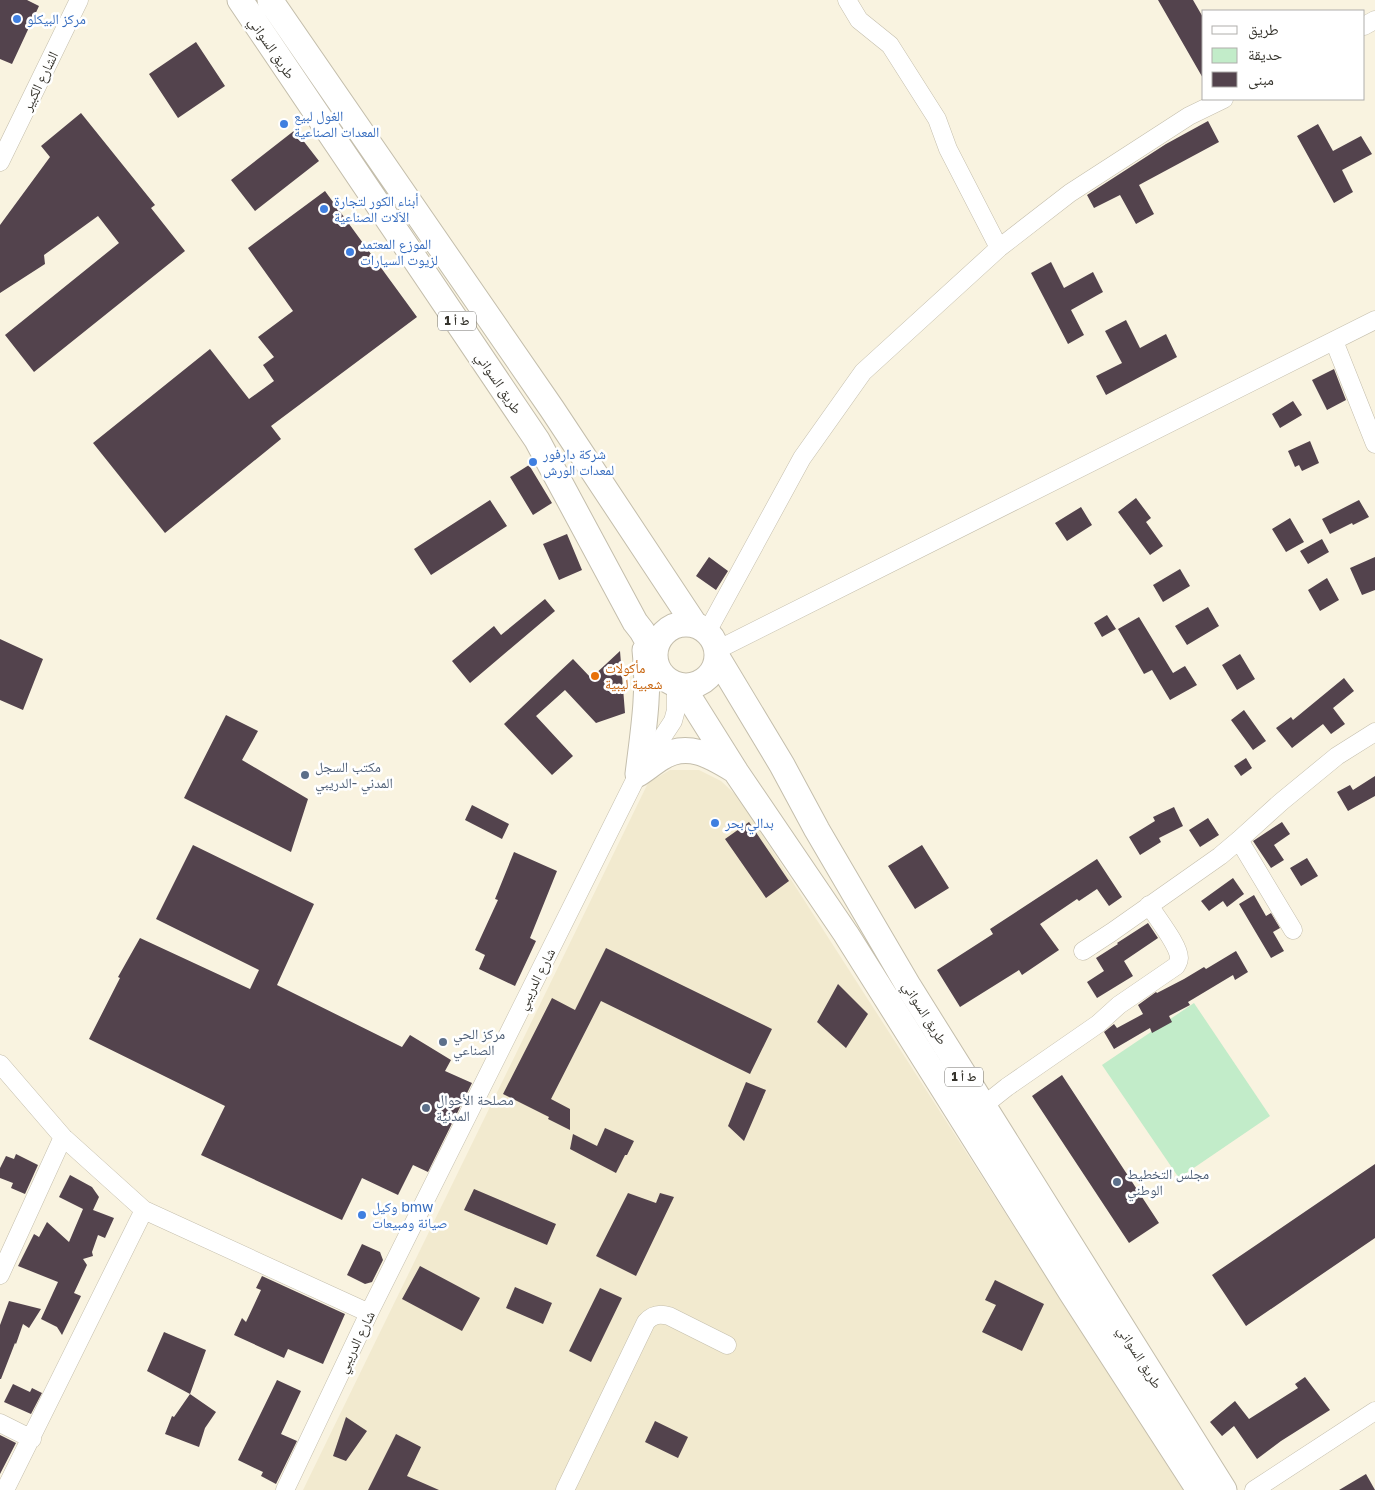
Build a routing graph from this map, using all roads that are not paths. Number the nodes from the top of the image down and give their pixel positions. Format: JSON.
{"nodes":[{"id":1,"x":79,"y":0,"type":"edge"},
{"id":2,"x":240,"y":0,"type":"edge"},
{"id":3,"x":270,"y":0,"type":"edge"},
{"id":4,"x":847,"y":0,"type":"edge"},
{"id":5,"x":1222,"y":100,"type":"edge"},
{"id":6,"x":0,"y":162,"type":"edge"},
{"id":7,"x":999,"y":248,"type":"junction"},
{"id":8,"x":1375,"y":320,"type":"edge"},
{"id":9,"x":1334,"y":341,"type":"junction"},
{"id":10,"x":1375,"y":444,"type":"edge"},
{"id":11,"x":642,"y":631,"type":"junction"},
{"id":12,"x":709,"y":641,"type":"junction"},
{"id":13,"x":655,"y":654,"type":"junction"},
{"id":14,"x":679,"y":685,"type":"junction"},
{"id":15,"x":1375,"y":732,"type":"edge"},
{"id":16,"x":736,"y":772,"type":"junction"},
{"id":17,"x":638,"y":774,"type":"junction"},
{"id":18,"x":1240,"y":840,"type":"junction"},
{"id":19,"x":1149,"y":905,"type":"junction"},
{"id":20,"x":1293,"y":930,"type":"dead end"},
{"id":21,"x":1083,"y":951,"type":"dead end"},
{"id":22,"x":0,"y":1064,"type":"edge"},
{"id":23,"x":982,"y":1106,"type":"junction"},
{"id":24,"x":63,"y":1137,"type":"junction"},
{"id":25,"x":144,"y":1210,"type":"junction"},
{"id":26,"x":0,"y":1275,"type":"edge"},
{"id":27,"x":369,"y":1313,"type":"junction"},
{"id":28,"x":727,"y":1345,"type":"dead end"},
{"id":29,"x":1375,"y":1411,"type":"edge"},
{"id":30,"x":0,"y":1422,"type":"edge"},
{"id":31,"x":32,"y":1439,"type":"junction"},
{"id":32,"x":5,"y":1490,"type":"edge"},
{"id":33,"x":285,"y":1490,"type":"edge"},
{"id":34,"x":566,"y":1490,"type":"edge"},
{"id":35,"x":1199,"y":1490,"type":"edge"},
{"id":36,"x":1224,"y":1490,"type":"edge"},
{"id":37,"x":1254,"y":1490,"type":"edge"}],
"edges":[{"from":1,"to":6,"type":"street","name":"الشارع الكبير"},
{"from":2,"to":11,"type":"highway","name":"طريق السواني","number":"ط أ 1"},
{"from":3,"to":12,"type":"highway","name":"طريق السواني","number":"ط أ 1"},
{"from":4,"to":7,"type":"street"},
{"from":5,"to":7,"type":"street"},
{"from":7,"to":12,"type":"street"},
{"from":8,"to":9,"type":"street"},
{"from":9,"to":10,"type":"street"},
{"from":9,"to":12,"type":"street"},
{"from":11,"to":13,"type":"highway","name":"طريق السواني","number":"ط أ 1"},
{"from":11,"to":17,"type":"highway"},
{"from":12,"to":13,"type":"highway"},
{"from":12,"to":14,"type":"highway"},
{"from":12,"to":23,"type":"highway","name":"طريق السواني","number":"ط أ 1"},
{"from":13,"to":14,"type":"highway"},
{"from":14,"to":16,"type":"highway","name":"طريق السواني","number":"ط أ 1"},
{"from":14,"to":17,"type":"street","name":"شارع الدريبي"},
{"from":15,"to":18,"type":"street"},
{"from":16,"to":17,"type":"highway"},
{"from":16,"to":35,"type":"highway","name":"طريق السواني","number":"ط أ 1"},
{"from":17,"to":27,"type":"street","name":"شارع الدريبي"},
{"from":18,"to":19,"type":"street"},
{"from":18,"to":20,"type":"street"},
{"from":19,"to":21,"type":"street"},
{"from":19,"to":23,"type":"street"},
{"from":22,"to":24,"type":"street"},
{"from":23,"to":36,"type":"highway","name":"طريق السواني","number":"ط أ 1"},
{"from":24,"to":25,"type":"street"},
{"from":24,"to":26,"type":"street"},
{"from":25,"to":27,"type":"street"},
{"from":25,"to":31,"type":"street"},
{"from":27,"to":33,"type":"street","name":"شارع الدريبي"},
{"from":28,"to":34,"type":"street"},
{"from":29,"to":37,"type":"street"},
{"from":30,"to":31,"type":"street"},
{"from":31,"to":32,"type":"street"}]}
